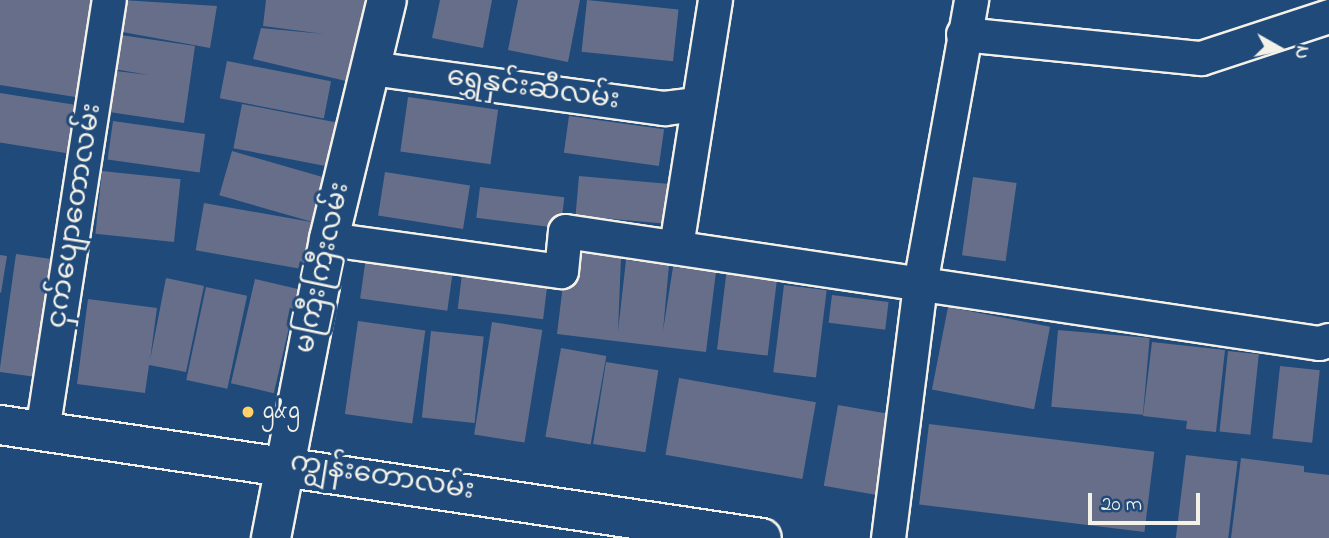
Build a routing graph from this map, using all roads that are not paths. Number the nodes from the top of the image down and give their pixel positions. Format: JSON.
{"nodes":[{"id":1,"x":109,"y":0,"type":"edge"},
{"id":2,"x":387,"y":0,"type":"edge"},
{"id":3,"x":715,"y":0,"type":"edge"},
{"id":4,"x":971,"y":0,"type":"edge"},
{"id":5,"x":1329,"y":16,"type":"edge"},
{"id":6,"x":963,"y":34,"type":"junction"},
{"id":7,"x":371,"y":68,"type":"junction"},
{"id":8,"x":695,"y":104,"type":"junction"},
{"id":9,"x":329,"y":239,"type":"junction"},
{"id":10,"x":676,"y":246,"type":"junction"},
{"id":11,"x":920,"y":284,"type":"junction"},
{"id":12,"x":1329,"y":340,"type":"edge"},
{"id":13,"x":0,"y":425,"type":"edge"},
{"id":14,"x":42,"y":431,"type":"junction"},
{"id":15,"x":282,"y":463,"type":"junction"},
{"id":16,"x":271,"y":538,"type":"edge"},
{"id":17,"x":762,"y":538,"type":"edge"},
{"id":18,"x":888,"y":538,"type":"edge"}],
"edges":[{"from":1,"to":14,"type":"street","name":"ငှက်ပျောတောလမ်း"},
{"from":2,"to":7,"type":"street","name":"မကြီးကြီးလမ်း"},
{"from":3,"to":8,"type":"street"},
{"from":4,"to":6,"type":"street"},
{"from":5,"to":6,"type":"street"},
{"from":6,"to":11,"type":"street"},
{"from":7,"to":8,"type":"street","name":"ရွှေနှင်းဆီလမ်း"},
{"from":7,"to":9,"type":"street","name":"မကြီးကြီးလမ်း"},
{"from":8,"to":10,"type":"street"},
{"from":9,"to":10,"type":"street"},
{"from":9,"to":15,"type":"street","name":"မကြီးကြီးလမ်း"},
{"from":10,"to":11,"type":"street"},
{"from":11,"to":12,"type":"street"},
{"from":11,"to":18,"type":"street"},
{"from":13,"to":14,"type":"street","name":"ကျွန်းတောလမ်း"},
{"from":14,"to":15,"type":"street","name":"ကျွန်းတောလမ်း"},
{"from":15,"to":16,"type":"street","name":"မကြီးကြီးလမ်း"},
{"from":15,"to":17,"type":"street","name":"ကျွန်းတောလမ်း"}]}
